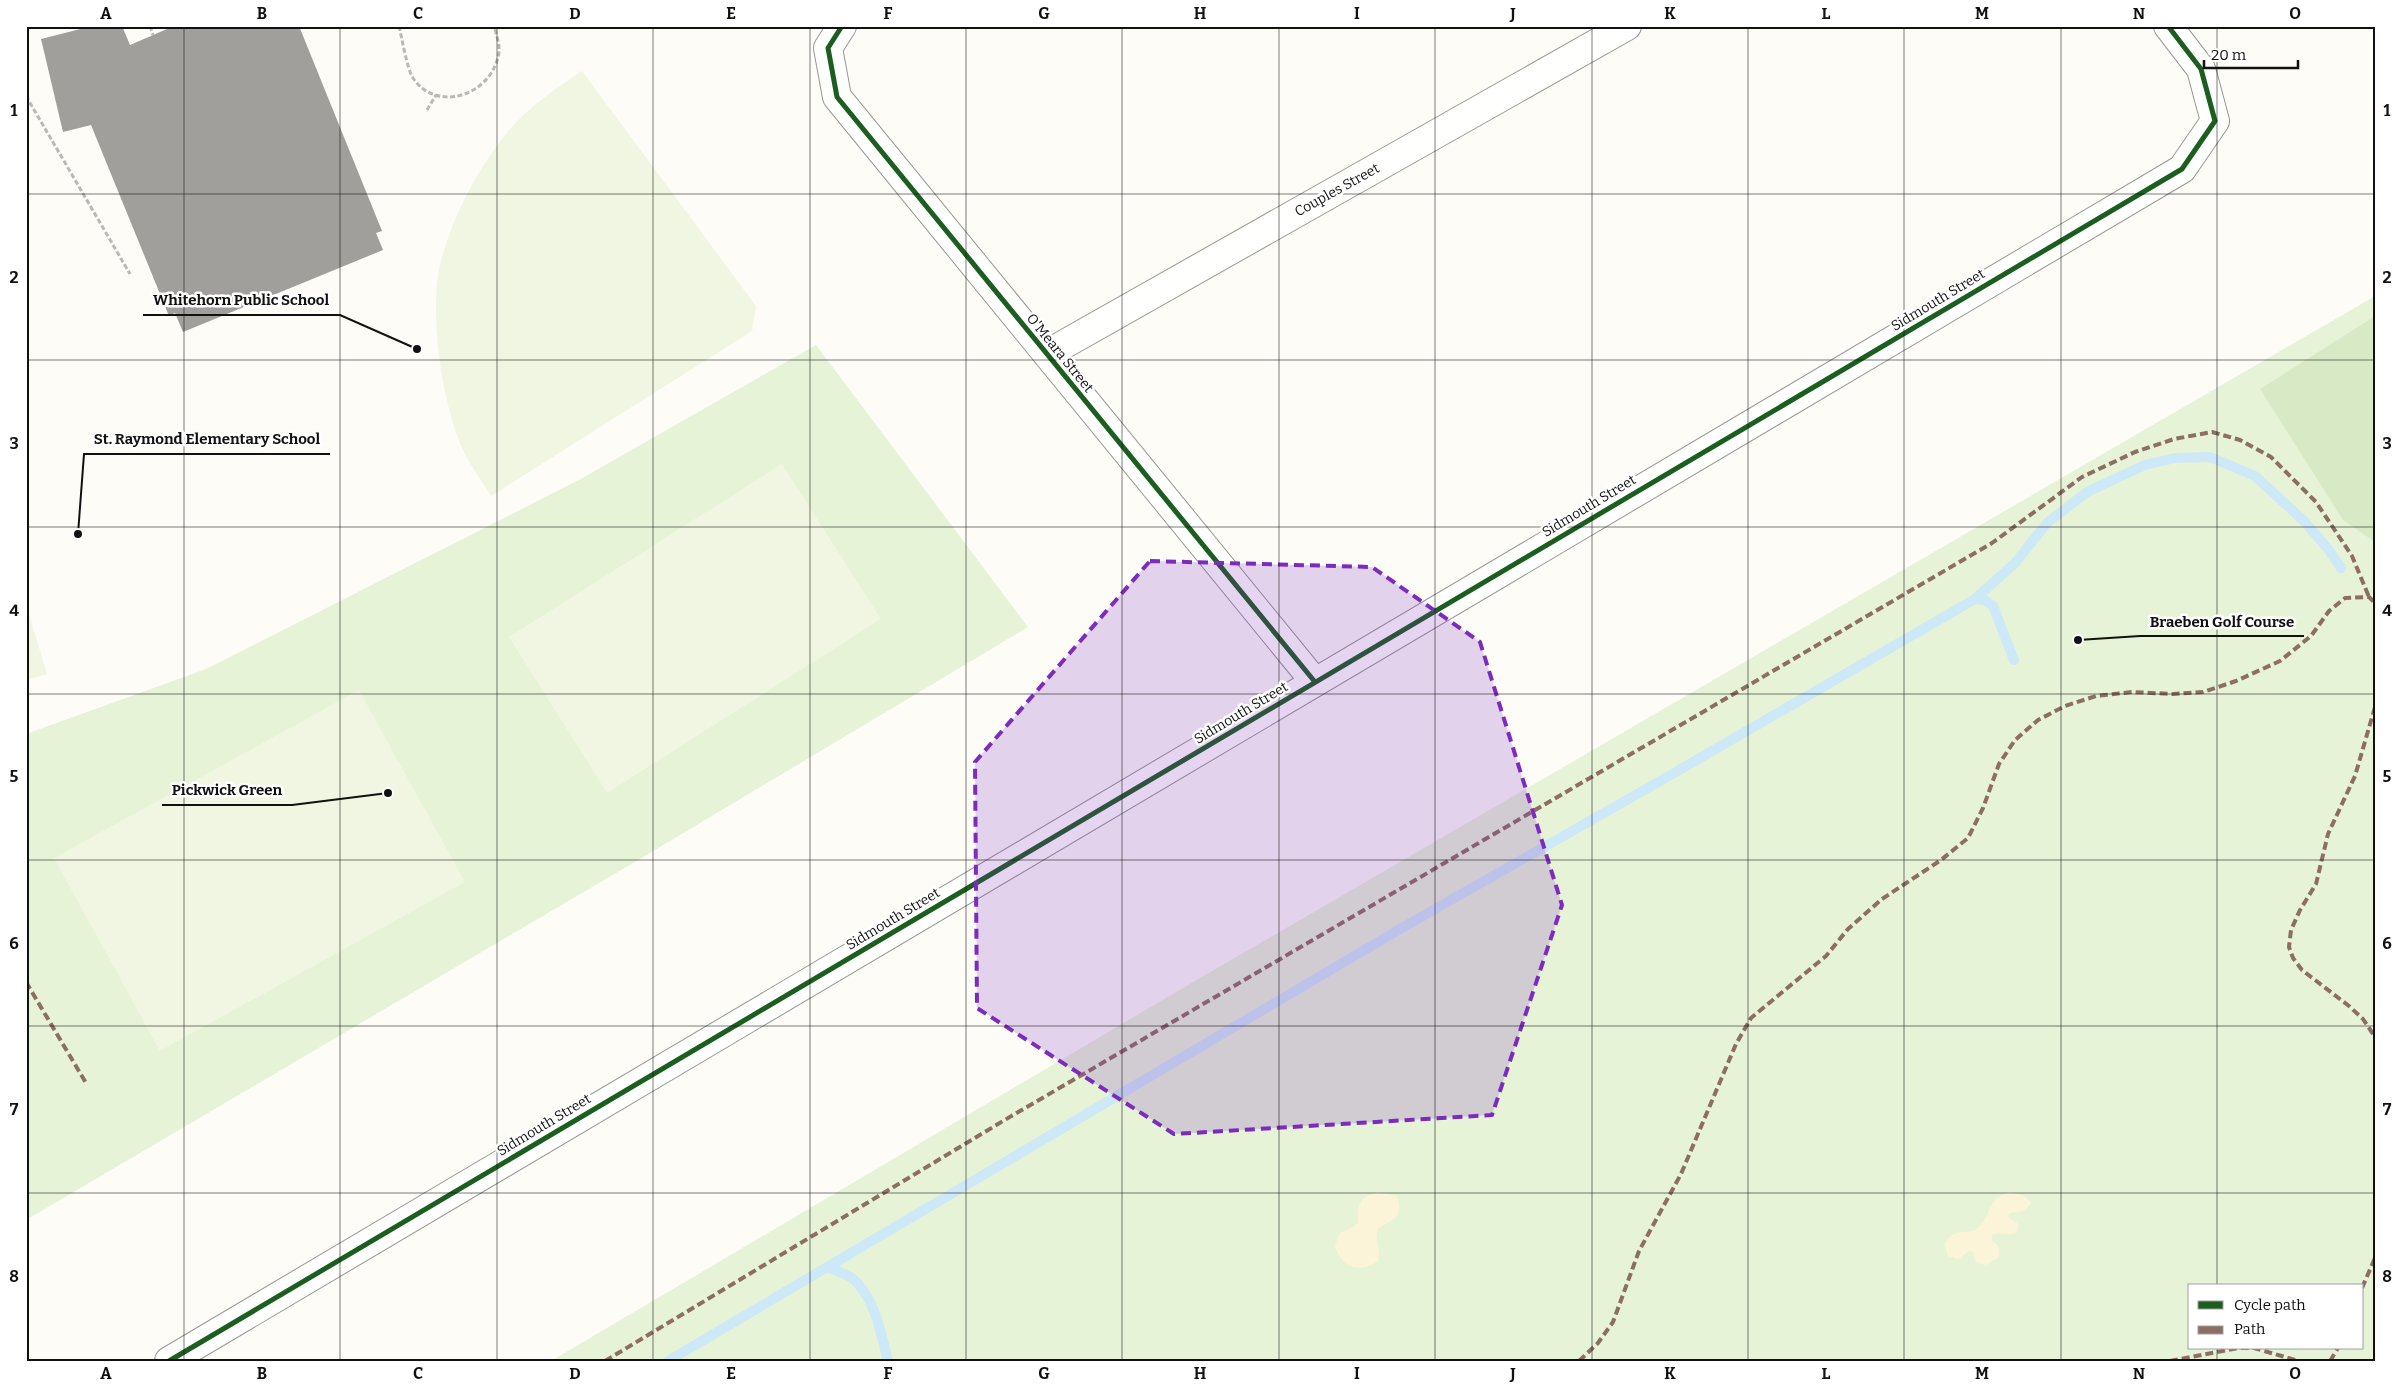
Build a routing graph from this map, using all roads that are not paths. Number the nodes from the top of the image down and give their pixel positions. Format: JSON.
{"nodes":[{"id":1,"x":842,"y":26,"type":"edge"},
{"id":2,"x":1627,"y":26,"type":"edge"},
{"id":3,"x":2168,"y":26,"type":"edge"},
{"id":4,"x":1047,"y":354,"type":"junction"},
{"id":5,"x":1316,"y":682,"type":"junction"},
{"id":6,"x":169,"y":1361,"type":"edge"}],
"edges":[{"from":1,"to":4,"type":"street","name":"O'Meara Street"},
{"from":2,"to":4,"type":"street","name":"Couples Street"},
{"from":3,"to":5,"type":"street","name":"Sidmouth Street"},
{"from":4,"to":5,"type":"street","name":"O'Meara Street"},
{"from":5,"to":6,"type":"street","name":"Sidmouth Street"}]}
